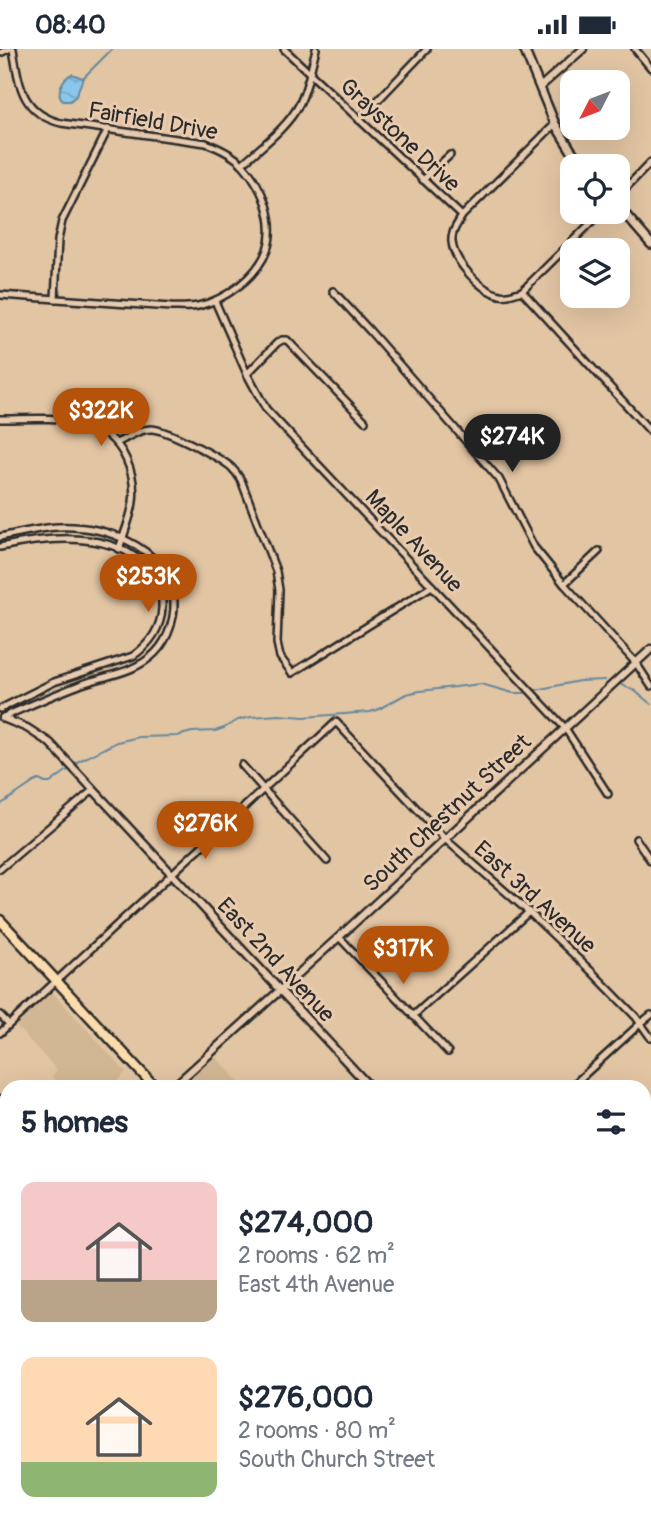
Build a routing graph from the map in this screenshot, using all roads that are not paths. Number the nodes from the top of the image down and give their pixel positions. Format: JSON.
{"nodes":[{"id":1,"x":11,"y":49,"type":"edge"},
{"id":2,"x":284,"y":49,"type":"edge"},
{"id":3,"x":316,"y":49,"type":"edge"},
{"id":4,"x":427,"y":49,"type":"edge"},
{"id":5,"x":524,"y":49,"type":"edge"},
{"id":6,"x":583,"y":49,"type":"edge"},
{"id":7,"x":635,"y":49,"type":"edge"},
{"id":8,"x":0,"y":53,"type":"edge"},
{"id":9,"x":651,"y":68,"type":"edge"},
{"id":10,"x":309,"y":74,"type":"junction"},
{"id":11,"x":540,"y":87,"type":"junction"},
{"id":12,"x":359,"y":120,"type":"junction"},
{"id":13,"x":555,"y":124,"type":"junction"},
{"id":14,"x":108,"y":129,"type":"junction"},
{"id":15,"x":574,"y":154,"type":"edge"},
{"id":16,"x":450,"y":155,"type":"dead end"},
{"id":17,"x":651,"y":162,"type":"edge"},
{"id":18,"x":243,"y":164,"type":"junction"},
{"id":19,"x":424,"y":180,"type":"junction"},
{"id":20,"x":630,"y":184,"type":"edge"},
{"id":21,"x":462,"y":216,"type":"junction"},
{"id":22,"x":630,"y":220,"type":"edge"},
{"id":23,"x":590,"y":224,"type":"edge"},
{"id":24,"x":651,"y":244,"type":"edge"},
{"id":25,"x":333,"y":291,"type":"dead end"},
{"id":26,"x":522,"y":291,"type":"junction"},
{"id":27,"x":0,"y":295,"type":"edge"},
{"id":28,"x":55,"y":299,"type":"junction"},
{"id":29,"x":215,"y":301,"type":"junction"},
{"id":30,"x":247,"y":374,"type":"junction"},
{"id":31,"x":0,"y":419,"type":"edge"},
{"id":32,"x":365,"y":421,"type":"dead end"},
{"id":33,"x":651,"y":432,"type":"edge"},
{"id":34,"x":116,"y":443,"type":"junction"},
{"id":35,"x":0,"y":537,"type":"edge"},
{"id":36,"x":122,"y":539,"type":"junction"},
{"id":37,"x":0,"y":547,"type":"edge"},
{"id":38,"x":119,"y":549,"type":"junction"},
{"id":39,"x":599,"y":551,"type":"dead end"},
{"id":40,"x":564,"y":584,"type":"junction"},
{"id":41,"x":432,"y":586,"type":"junction"},
{"id":42,"x":651,"y":649,"type":"edge"},
{"id":43,"x":636,"y":663,"type":"junction"},
{"id":44,"x":651,"y":686,"type":"edge"},
{"id":45,"x":1,"y":715,"type":"edge"},
{"id":46,"x":565,"y":728,"type":"junction"},
{"id":47,"x":242,"y":765,"type":"dead end"},
{"id":48,"x":264,"y":789,"type":"junction"},
{"id":49,"x":93,"y":790,"type":"junction"},
{"id":50,"x":607,"y":793,"type":"dead end"},
{"id":51,"x":445,"y":839,"type":"junction"},
{"id":52,"x":636,"y":839,"type":"dead end"},
{"id":53,"x":327,"y":861,"type":"dead end"},
{"id":54,"x":651,"y":861,"type":"edge"},
{"id":55,"x":0,"y":869,"type":"edge"},
{"id":56,"x":172,"y":874,"type":"junction"},
{"id":57,"x":530,"y":912,"type":"junction"},
{"id":58,"x":0,"y":920,"type":"edge"},
{"id":59,"x":339,"y":937,"type":"junction"},
{"id":60,"x":56,"y":981,"type":"junction"},
{"id":61,"x":280,"y":990,"type":"junction"},
{"id":62,"x":0,"y":1015,"type":"edge"},
{"id":63,"x":651,"y":1015,"type":"edge"},
{"id":64,"x":413,"y":1016,"type":"junction"},
{"id":65,"x":640,"y":1023,"type":"junction"},
{"id":66,"x":9,"y":1024,"type":"junction"},
{"id":67,"x":0,"y":1033,"type":"edge"},
{"id":68,"x":651,"y":1038,"type":"edge"},
{"id":69,"x":449,"y":1052,"type":"dead end"},
{"id":70,"x":148,"y":1080,"type":"edge"},
{"id":71,"x":181,"y":1080,"type":"edge"},
{"id":72,"x":364,"y":1080,"type":"edge"},
{"id":73,"x":579,"y":1080,"type":"edge"}],
"edges":[{"from":1,"to":8,"type":"street"},
{"from":1,"to":14,"type":"street","name":"Fairfield Drive"},
{"from":2,"to":10,"type":"street","name":"Graystone Drive"},
{"from":3,"to":10,"type":"street"},
{"from":4,"to":12,"type":"street"},
{"from":5,"to":11,"type":"main road"},
{"from":6,"to":11,"type":"street"},
{"from":7,"to":9,"type":"street"},
{"from":10,"to":12,"type":"street","name":"Graystone Drive"},
{"from":10,"to":18,"type":"street"},
{"from":11,"to":13,"type":"main road"},
{"from":12,"to":19,"type":"street","name":"Graystone Drive"},
{"from":13,"to":15,"type":"main road"},
{"from":13,"to":21,"type":"street"},
{"from":14,"to":18,"type":"street","name":"Fairfield Drive"},
{"from":14,"to":28,"type":"street"},
{"from":16,"to":19,"type":"street"},
{"from":17,"to":20,"type":"street"},
{"from":18,"to":29,"type":"street","name":"Fairfield Drive"},
{"from":19,"to":21,"type":"street","name":"Graystone Drive"},
{"from":21,"to":26,"type":"street"},
{"from":22,"to":24,"type":"main road"},
{"from":23,"to":26,"type":"street"},
{"from":25,"to":40,"type":"street"},
{"from":26,"to":33,"type":"street"},
{"from":27,"to":28,"type":"street","name":"Fairfield Drive"},
{"from":28,"to":29,"type":"street","name":"Fairfield Drive"},
{"from":29,"to":30,"type":"street","name":"Maple Avenue"},
{"from":30,"to":32,"type":"street"},
{"from":30,"to":41,"type":"street","name":"Maple Avenue"},
{"from":31,"to":34,"type":"street"},
{"from":34,"to":36,"type":"street"},
{"from":34,"to":41,"type":"street"},
{"from":35,"to":36,"type":"street"},
{"from":36,"to":38,"type":"street"},
{"from":36,"to":45,"type":"street"},
{"from":37,"to":38,"type":"street"},
{"from":38,"to":45,"type":"street"},
{"from":39,"to":40,"type":"street"},
{"from":40,"to":43,"type":"street"},
{"from":41,"to":46,"type":"street","name":"Maple Avenue"},
{"from":42,"to":43,"type":"street","name":"South Chestnut Street"},
{"from":43,"to":44,"type":"street"},
{"from":43,"to":46,"type":"street","name":"South Chestnut Street"},
{"from":45,"to":49,"type":"street","name":"East 2nd Avenue"},
{"from":46,"to":50,"type":"street","name":"Maple Avenue"},
{"from":46,"to":51,"type":"street","name":"South Chestnut Street"},
{"from":47,"to":48,"type":"street"},
{"from":48,"to":51,"type":"street","name":"East 3rd Avenue"},
{"from":48,"to":53,"type":"street"},
{"from":48,"to":56,"type":"street"},
{"from":49,"to":55,"type":"street"},
{"from":49,"to":56,"type":"street","name":"East 2nd Avenue"},
{"from":51,"to":57,"type":"street","name":"East 3rd Avenue"},
{"from":51,"to":59,"type":"street","name":"South Chestnut Street"},
{"from":52,"to":54,"type":"street"},
{"from":56,"to":60,"type":"street"},
{"from":56,"to":61,"type":"street","name":"East 2nd Avenue"},
{"from":57,"to":64,"type":"street"},
{"from":57,"to":65,"type":"street","name":"East 3rd Avenue"},
{"from":58,"to":60,"type":"main road"},
{"from":59,"to":61,"type":"street","name":"South Chestnut Street"},
{"from":59,"to":64,"type":"street"},
{"from":60,"to":66,"type":"street"},
{"from":60,"to":70,"type":"main road"},
{"from":61,"to":71,"type":"street","name":"South Chestnut Street"},
{"from":61,"to":72,"type":"street","name":"East 2nd Avenue"},
{"from":62,"to":66,"type":"street"},
{"from":63,"to":65,"type":"street"},
{"from":64,"to":69,"type":"street"},
{"from":65,"to":68,"type":"street","name":"East 3rd Avenue"},
{"from":65,"to":73,"type":"street"},
{"from":66,"to":67,"type":"street"}]}
